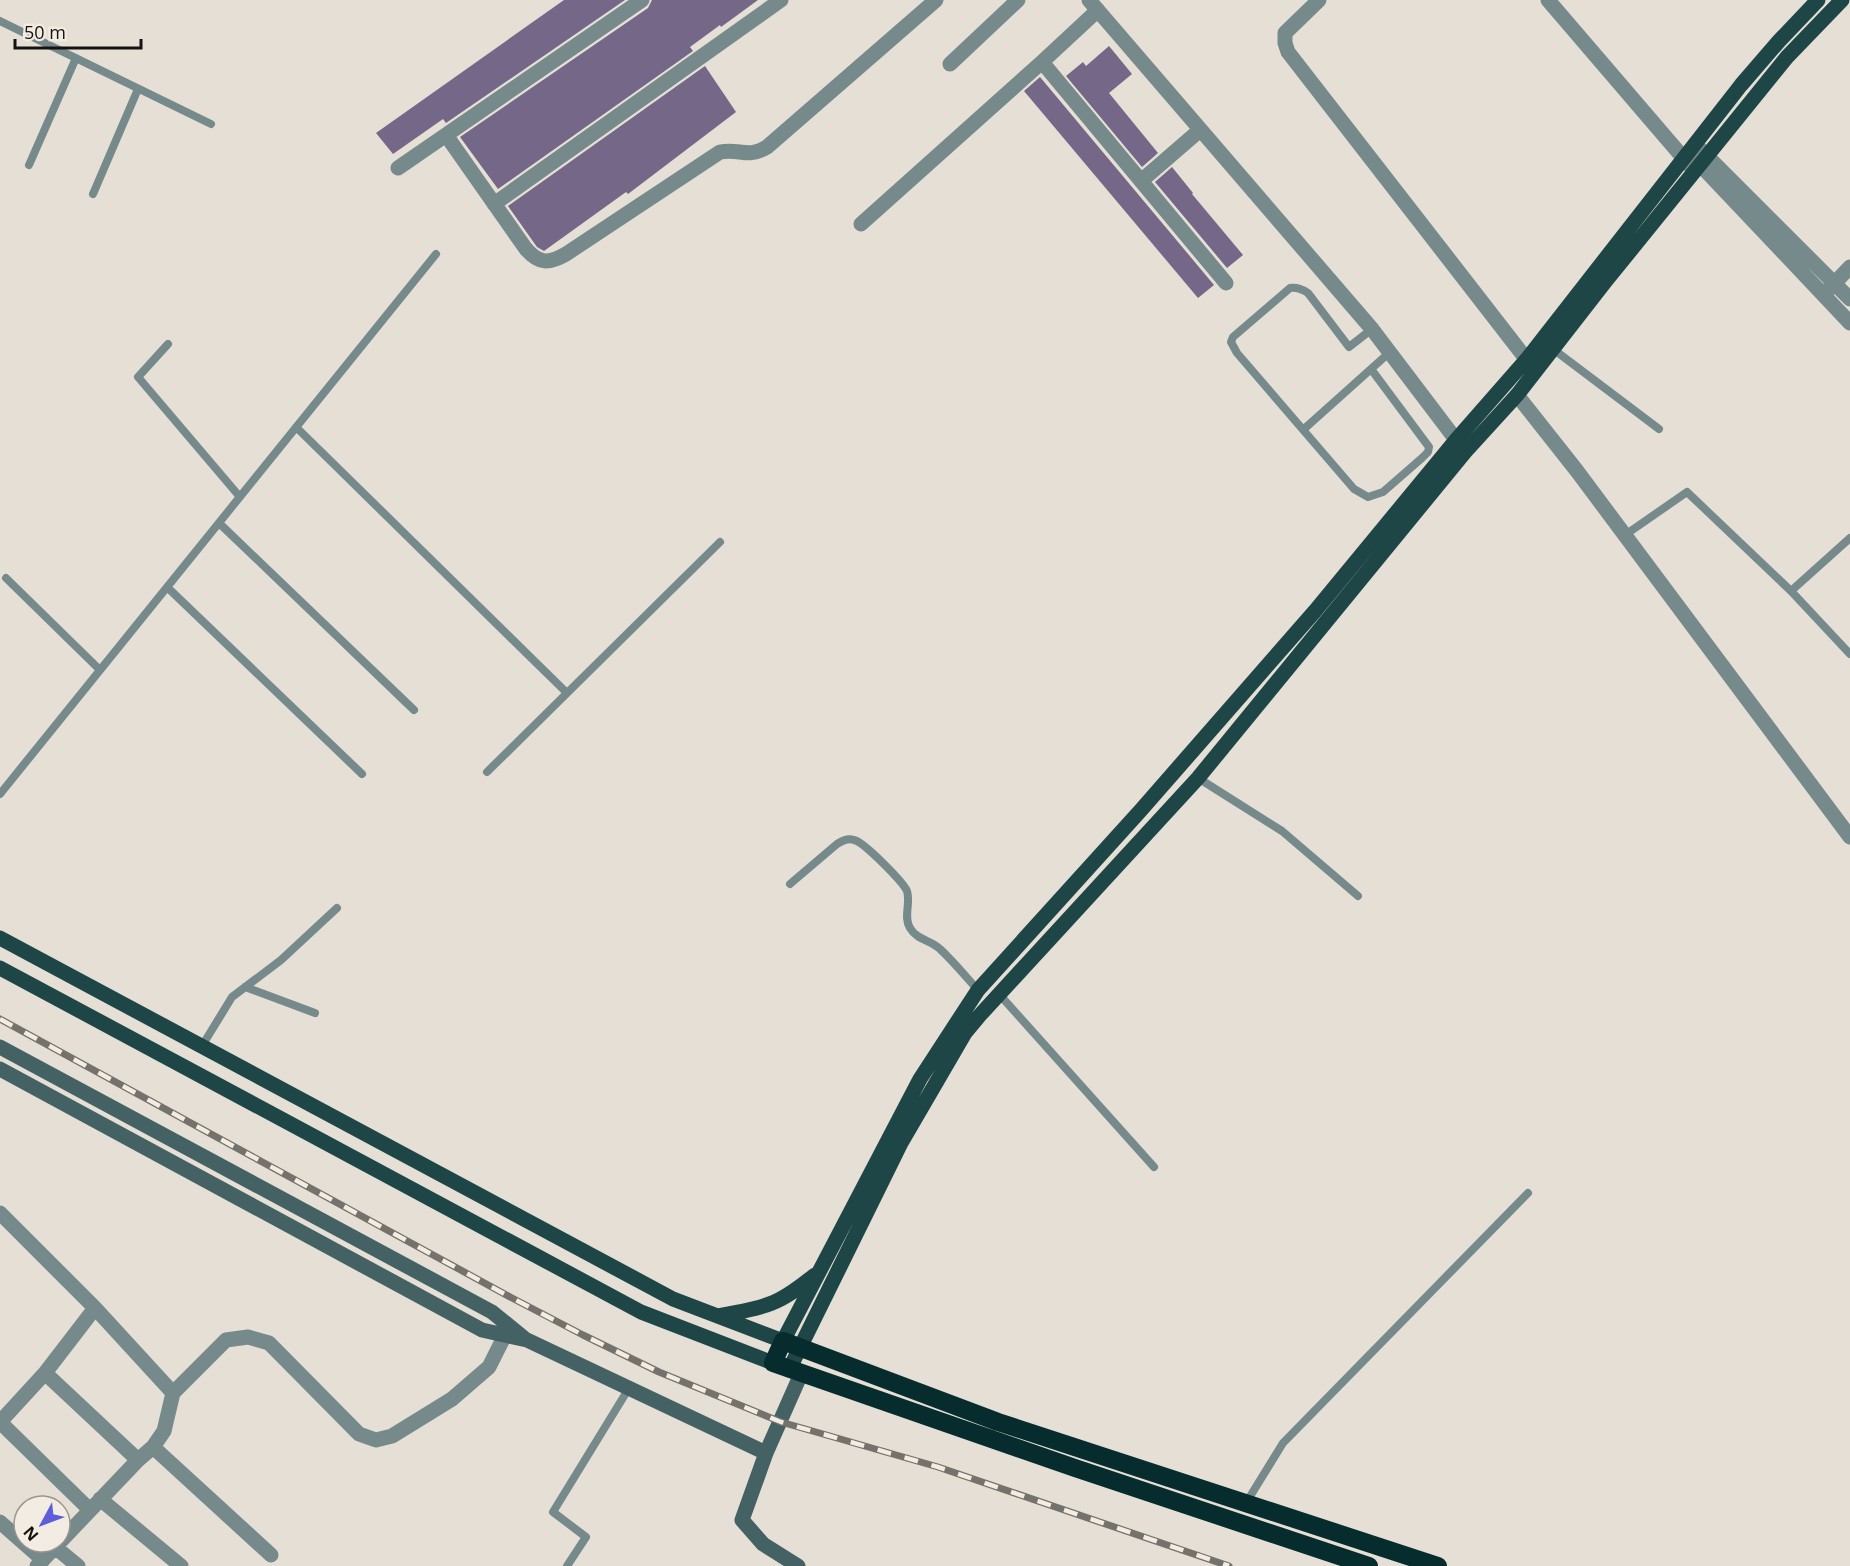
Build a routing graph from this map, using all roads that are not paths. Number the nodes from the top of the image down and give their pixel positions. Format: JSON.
{"nodes":[{"id":1,"x":642,"y":0,"type":"edge"},
{"id":2,"x":781,"y":0,"type":"edge"},
{"id":3,"x":936,"y":0,"type":"edge"},
{"id":4,"x":1018,"y":0,"type":"edge"},
{"id":5,"x":1319,"y":0,"type":"edge"},
{"id":6,"x":1548,"y":0,"type":"edge"},
{"id":7,"x":1818,"y":0,"type":"edge"},
{"id":8,"x":1842,"y":0,"type":"edge"},
{"id":9,"x":1093,"y":5,"type":"edge"},
{"id":10,"x":0,"y":21,"type":"edge"},
{"id":11,"x":76,"y":58,"type":"junction"},
{"id":12,"x":1042,"y":62,"type":"junction"},
{"id":13,"x":950,"y":64,"type":"dead end"},
{"id":14,"x":138,"y":88,"type":"junction"},
{"id":15,"x":211,"y":124,"type":"dead end"},
{"id":16,"x":1200,"y":130,"type":"junction"},
{"id":17,"x":446,"y":135,"type":"junction"},
{"id":18,"x":1689,"y":152,"type":"junction"},
{"id":19,"x":1700,"y":163,"type":"junction"},
{"id":20,"x":29,"y":165,"type":"dead end"},
{"id":21,"x":398,"y":168,"type":"dead end"},
{"id":22,"x":1141,"y":181,"type":"junction"},
{"id":23,"x":93,"y":194,"type":"dead end"},
{"id":24,"x":495,"y":204,"type":"junction"},
{"id":25,"x":861,"y":224,"type":"dead end"},
{"id":26,"x":436,"y":254,"type":"dead end"},
{"id":27,"x":1850,"y":267,"type":"edge"},
{"id":28,"x":1226,"y":283,"type":"dead end"},
{"id":29,"x":1829,"y":289,"type":"junction"},
{"id":30,"x":1850,"y":299,"type":"edge"},
{"id":31,"x":1850,"y":323,"type":"edge"},
{"id":32,"x":1372,"y":329,"type":"junction"},
{"id":33,"x":168,"y":344,"type":"dead end"},
{"id":34,"x":1553,"y":349,"type":"junction"},
{"id":35,"x":1390,"y":352,"type":"junction"},
{"id":36,"x":1532,"y":365,"type":"junction"},
{"id":37,"x":1371,"y":369,"type":"junction"},
{"id":38,"x":1517,"y":395,"type":"junction"},
{"id":39,"x":296,"y":427,"type":"junction"},
{"id":40,"x":1304,"y":429,"type":"junction"},
{"id":41,"x":1659,"y":429,"type":"dead end"},
{"id":42,"x":1460,"y":446,"type":"junction"},
{"id":43,"x":240,"y":497,"type":"junction"},
{"id":44,"x":219,"y":523,"type":"junction"},
{"id":45,"x":1625,"y":535,"type":"junction"},
{"id":46,"x":1850,"y":538,"type":"edge"},
{"id":47,"x":720,"y":542,"type":"dead end"},
{"id":48,"x":6,"y":578,"type":"dead end"},
{"id":49,"x":167,"y":587,"type":"junction"},
{"id":50,"x":1791,"y":591,"type":"junction"},
{"id":51,"x":1850,"y":654,"type":"edge"},
{"id":52,"x":100,"y":670,"type":"junction"},
{"id":53,"x":567,"y":693,"type":"junction"},
{"id":54,"x":414,"y":710,"type":"dead end"},
{"id":55,"x":487,"y":772,"type":"dead end"},
{"id":56,"x":362,"y":774,"type":"dead end"},
{"id":57,"x":1198,"y":778,"type":"junction"},
{"id":58,"x":0,"y":794,"type":"edge"},
{"id":59,"x":1850,"y":837,"type":"edge"},
{"id":60,"x":790,"y":884,"type":"dead end"},
{"id":61,"x":1358,"y":896,"type":"dead end"},
{"id":62,"x":337,"y":908,"type":"dead end"},
{"id":63,"x":0,"y":938,"type":"edge"},
{"id":64,"x":0,"y":968,"type":"edge"},
{"id":65,"x":245,"y":987,"type":"junction"},
{"id":66,"x":978,"y":990,"type":"junction"},
{"id":67,"x":1004,"y":1000,"type":"junction"},
{"id":68,"x":315,"y":1013,"type":"dead end"},
{"id":69,"x":202,"y":1046,"type":"junction"},
{"id":70,"x":0,"y":1047,"type":"edge"},
{"id":71,"x":0,"y":1069,"type":"edge"},
{"id":72,"x":1154,"y":1167,"type":"dead end"},
{"id":73,"x":1528,"y":1193,"type":"dead end"},
{"id":74,"x":0,"y":1214,"type":"edge"},
{"id":75,"x":819,"y":1272,"type":"junction"},
{"id":76,"x":94,"y":1308,"type":"junction"},
{"id":77,"x":718,"y":1316,"type":"junction"},
{"id":78,"x":505,"y":1335,"type":"junction"},
{"id":79,"x":527,"y":1340,"type":"junction"},
{"id":80,"x":791,"y":1344,"type":"junction"},
{"id":81,"x":788,"y":1369,"type":"junction"},
{"id":82,"x":45,"y":1373,"type":"junction"},
{"id":83,"x":629,"y":1388,"type":"junction"},
{"id":84,"x":173,"y":1393,"type":"junction"},
{"id":85,"x":0,"y":1422,"type":"edge"},
{"id":86,"x":153,"y":1447,"type":"junction"},
{"id":87,"x":766,"y":1453,"type":"junction"},
{"id":88,"x":138,"y":1460,"type":"junction"},
{"id":89,"x":1246,"y":1503,"type":"junction"},
{"id":90,"x":95,"y":1505,"type":"junction"},
{"id":91,"x":0,"y":1522,"type":"edge"},
{"id":92,"x":72,"y":1529,"type":"edge"},
{"id":93,"x":63,"y":1554,"type":"edge"},
{"id":94,"x":271,"y":1556,"type":"dead end"},
{"id":95,"x":40,"y":1563,"type":"edge"},
{"id":96,"x":78,"y":1566,"type":"edge"},
{"id":97,"x":181,"y":1566,"type":"edge"},
{"id":98,"x":567,"y":1566,"type":"edge"},
{"id":99,"x":798,"y":1566,"type":"edge"},
{"id":100,"x":1369,"y":1566,"type":"edge"},
{"id":101,"x":1438,"y":1566,"type":"edge"}],
"edges":[{"from":1,"to":17,"type":"street"},
{"from":2,"to":24,"type":"street"},
{"from":3,"to":24,"type":"street"},
{"from":4,"to":13,"type":"street"},
{"from":5,"to":36,"type":"street"},
{"from":6,"to":18,"type":"street"},
{"from":7,"to":18,"type":"main road"},
{"from":8,"to":19,"type":"main road"},
{"from":9,"to":12,"type":"street"},
{"from":9,"to":16,"type":"street"},
{"from":10,"to":11,"type":"lane"},
{"from":11,"to":14,"type":"lane"},
{"from":11,"to":20,"type":"lane"},
{"from":12,"to":22,"type":"street"},
{"from":12,"to":25,"type":"street"},
{"from":14,"to":15,"type":"lane"},
{"from":14,"to":23,"type":"lane"},
{"from":16,"to":22,"type":"street"},
{"from":16,"to":32,"type":"street"},
{"from":17,"to":21,"type":"street"},
{"from":17,"to":24,"type":"street"},
{"from":18,"to":19,"type":"street"},
{"from":18,"to":36,"type":"main road"},
{"from":19,"to":29,"type":"street"},
{"from":19,"to":34,"type":"main road"},
{"from":22,"to":28,"type":"street"},
{"from":26,"to":39,"type":"lane"},
{"from":27,"to":29,"type":"street"},
{"from":29,"to":30,"type":"street"},
{"from":29,"to":31,"type":"street"},
{"from":32,"to":35,"type":"street"},
{"from":32,"to":40,"type":"lane"},
{"from":33,"to":43,"type":"lane"},
{"from":34,"to":36,"type":"main road"},
{"from":34,"to":41,"type":"lane"},
{"from":35,"to":37,"type":"lane"},
{"from":35,"to":42,"type":"street"},
{"from":36,"to":38,"type":"main road"},
{"from":36,"to":42,"type":"main road"},
{"from":37,"to":40,"type":"lane"},
{"from":37,"to":40,"type":"lane"},
{"from":38,"to":42,"type":"main road"},
{"from":38,"to":45,"type":"street"},
{"from":39,"to":43,"type":"lane"},
{"from":39,"to":53,"type":"lane"},
{"from":42,"to":57,"type":"main road"},
{"from":42,"to":66,"type":"main road"},
{"from":43,"to":44,"type":"lane"},
{"from":44,"to":49,"type":"lane"},
{"from":44,"to":54,"type":"lane"},
{"from":45,"to":50,"type":"lane"},
{"from":45,"to":59,"type":"street"},
{"from":46,"to":50,"type":"lane"},
{"from":47,"to":53,"type":"lane"},
{"from":48,"to":52,"type":"lane"},
{"from":49,"to":52,"type":"lane"},
{"from":49,"to":56,"type":"lane"},
{"from":50,"to":51,"type":"lane"},
{"from":52,"to":58,"type":"lane"},
{"from":53,"to":55,"type":"lane"},
{"from":57,"to":61,"type":"lane"},
{"from":57,"to":67,"type":"main road"},
{"from":60,"to":66,"type":"lane"},
{"from":62,"to":65,"type":"lane"},
{"from":63,"to":69,"type":"main road"},
{"from":64,"to":81,"type":"main road"},
{"from":65,"to":68,"type":"lane"},
{"from":65,"to":69,"type":"lane"},
{"from":66,"to":75,"type":"main road"},
{"from":67,"to":72,"type":"lane"},
{"from":67,"to":80,"type":"main road"},
{"from":69,"to":77,"type":"main road"},
{"from":70,"to":79,"type":"street"},
{"from":71,"to":78,"type":"street"},
{"from":73,"to":89,"type":"lane"},
{"from":74,"to":76,"type":"street"},
{"from":75,"to":77,"type":"main road"},
{"from":75,"to":80,"type":"main road"},
{"from":76,"to":82,"type":"street"},
{"from":76,"to":84,"type":"street"},
{"from":77,"to":80,"type":"main road"},
{"from":78,"to":79,"type":"street"},
{"from":78,"to":84,"type":"street"},
{"from":79,"to":83,"type":"street"},
{"from":80,"to":81,"type":"highway"},
{"from":80,"to":89,"type":"highway"},
{"from":81,"to":87,"type":"street"},
{"from":81,"to":100,"type":"highway"},
{"from":82,"to":85,"type":"street"},
{"from":82,"to":88,"type":"street"},
{"from":83,"to":87,"type":"street"},
{"from":83,"to":98,"type":"lane"},
{"from":84,"to":86,"type":"street"},
{"from":85,"to":90,"type":"street"},
{"from":86,"to":88,"type":"street"},
{"from":86,"to":94,"type":"street"},
{"from":87,"to":99,"type":"street"},
{"from":88,"to":90,"type":"street"},
{"from":89,"to":101,"type":"highway"},
{"from":90,"to":92,"type":"street"},
{"from":90,"to":97,"type":"street"},
{"from":91,"to":95,"type":"street"},
{"from":93,"to":96,"type":"street"}]}
